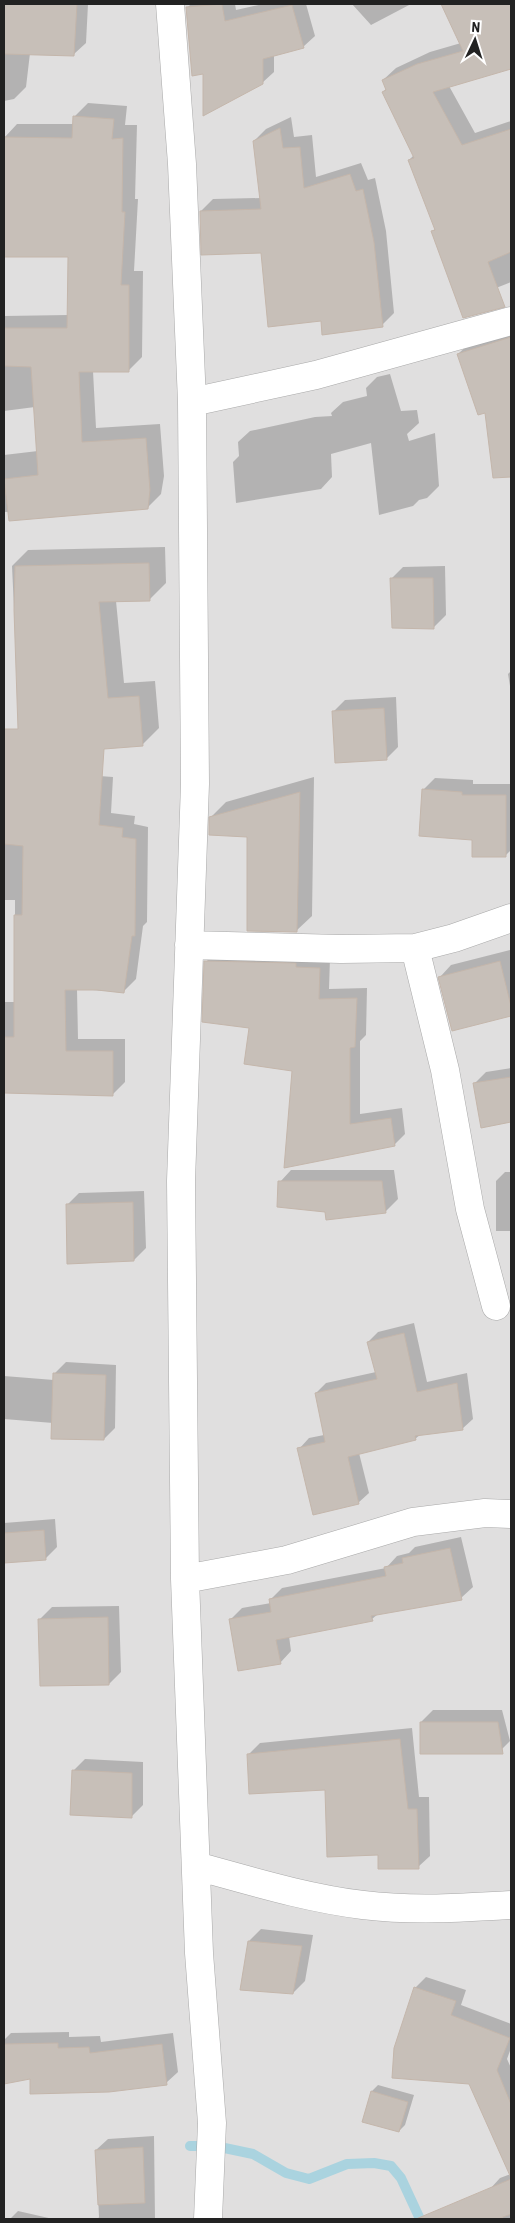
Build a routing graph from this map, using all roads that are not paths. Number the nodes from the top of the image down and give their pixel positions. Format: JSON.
{"nodes":[{"id":1,"x":170,"y":4,"type":"edge"},
{"id":2,"x":511,"y":321,"type":"edge"},
{"id":3,"x":192,"y":402,"type":"junction"},
{"id":4,"x":511,"y":918,"type":"edge"},
{"id":5,"x":189,"y":945,"type":"junction"},
{"id":6,"x":416,"y":948,"type":"junction"},
{"id":7,"x":496,"y":1306,"type":"dead end"},
{"id":8,"x":511,"y":1514,"type":"edge"},
{"id":9,"x":185,"y":1579,"type":"junction"},
{"id":10,"x":196,"y":1866,"type":"junction"},
{"id":11,"x":511,"y":1904,"type":"edge"},
{"id":12,"x":208,"y":2219,"type":"edge"}],
"edges":[{"from":1,"to":3,"type":"street"},
{"from":2,"to":3,"type":"street"},
{"from":3,"to":5,"type":"street"},
{"from":4,"to":6,"type":"street"},
{"from":5,"to":6,"type":"street"},
{"from":5,"to":9,"type":"street"},
{"from":6,"to":7,"type":"street"},
{"from":8,"to":9,"type":"street"},
{"from":9,"to":10,"type":"street"},
{"from":10,"to":11,"type":"street"},
{"from":10,"to":12,"type":"street"}]}
